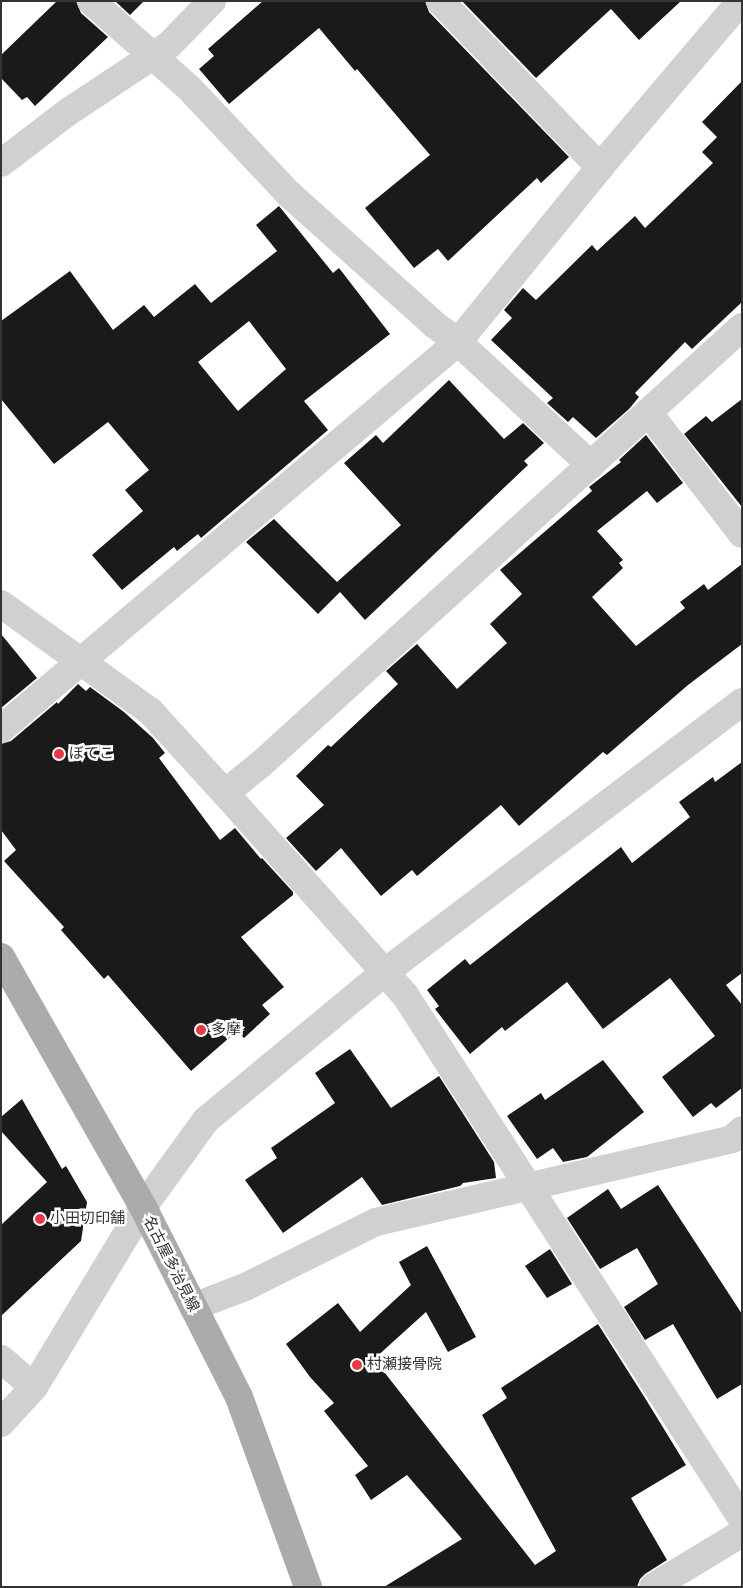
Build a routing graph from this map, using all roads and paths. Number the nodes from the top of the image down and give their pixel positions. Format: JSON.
{"nodes":[{"id":1,"x":91,"y":1,"type":"edge"},
{"id":2,"x":212,"y":1,"type":"edge"},
{"id":3,"x":440,"y":1,"type":"edge"},
{"id":4,"x":741,"y":1,"type":"edge"},
{"id":5,"x":154,"y":56,"type":"junction"},
{"id":6,"x":1,"y":163,"type":"edge"},
{"id":7,"x":600,"y":167,"type":"junction"},
{"id":8,"x":742,"y":327,"type":"edge"},
{"id":9,"x":458,"y":342,"type":"junction"},
{"id":10,"x":648,"y":412,"type":"junction"},
{"id":11,"x":590,"y":465,"type":"junction"},
{"id":12,"x":742,"y":534,"type":"edge"},
{"id":13,"x":1,"y":604,"type":"edge"},
{"id":14,"x":82,"y":662,"type":"junction"},
{"id":15,"x":742,"y":702,"type":"edge"},
{"id":16,"x":1,"y":729,"type":"edge"},
{"id":17,"x":226,"y":793,"type":"junction"},
{"id":18,"x":1,"y":957,"type":"edge"},
{"id":19,"x":385,"y":972,"type":"junction"},
{"id":20,"x":739,"y":1135,"type":"edge"},
{"id":21,"x":528,"y":1186,"type":"junction"},
{"id":22,"x":143,"y":1207,"type":"junction"},
{"id":23,"x":193,"y":1307,"type":"junction"},
{"id":24,"x":1,"y":1358,"type":"edge"},
{"id":25,"x":34,"y":1387,"type":"junction"},
{"id":26,"x":1,"y":1423,"type":"edge"},
{"id":27,"x":742,"y":1519,"type":"edge"},
{"id":28,"x":742,"y":1533,"type":"edge"},
{"id":29,"x":308,"y":1587,"type":"edge"},
{"id":30,"x":654,"y":1587,"type":"edge"}],
"edges":[{"from":1,"to":5,"type":"street"},
{"from":2,"to":5,"type":"street"},
{"from":3,"to":7,"type":"street"},
{"from":4,"to":7,"type":"street"},
{"from":5,"to":6,"type":"street"},
{"from":5,"to":9,"type":"street"},
{"from":7,"to":9,"type":"street"},
{"from":8,"to":10,"type":"street"},
{"from":9,"to":11,"type":"street"},
{"from":9,"to":14,"type":"street"},
{"from":10,"to":11,"type":"street"},
{"from":10,"to":12,"type":"street"},
{"from":11,"to":17,"type":"street"},
{"from":13,"to":14,"type":"street"},
{"from":14,"to":16,"type":"street"},
{"from":14,"to":17,"type":"street"},
{"from":15,"to":19,"type":"street"},
{"from":17,"to":19,"type":"street"},
{"from":18,"to":22,"type":"main road","name":"名古屋多治見線"},
{"from":19,"to":21,"type":"street"},
{"from":19,"to":22,"type":"street"},
{"from":20,"to":21,"type":"street"},
{"from":21,"to":23,"type":"street"},
{"from":21,"to":27,"type":"street"},
{"from":22,"to":23,"type":"main road","name":"名古屋多治見線"},
{"from":22,"to":25,"type":"street"},
{"from":23,"to":29,"type":"main road","name":"名古屋多治見線"},
{"from":24,"to":25,"type":"street"},
{"from":25,"to":26,"type":"street"},
{"from":28,"to":30,"type":"street"}]}
